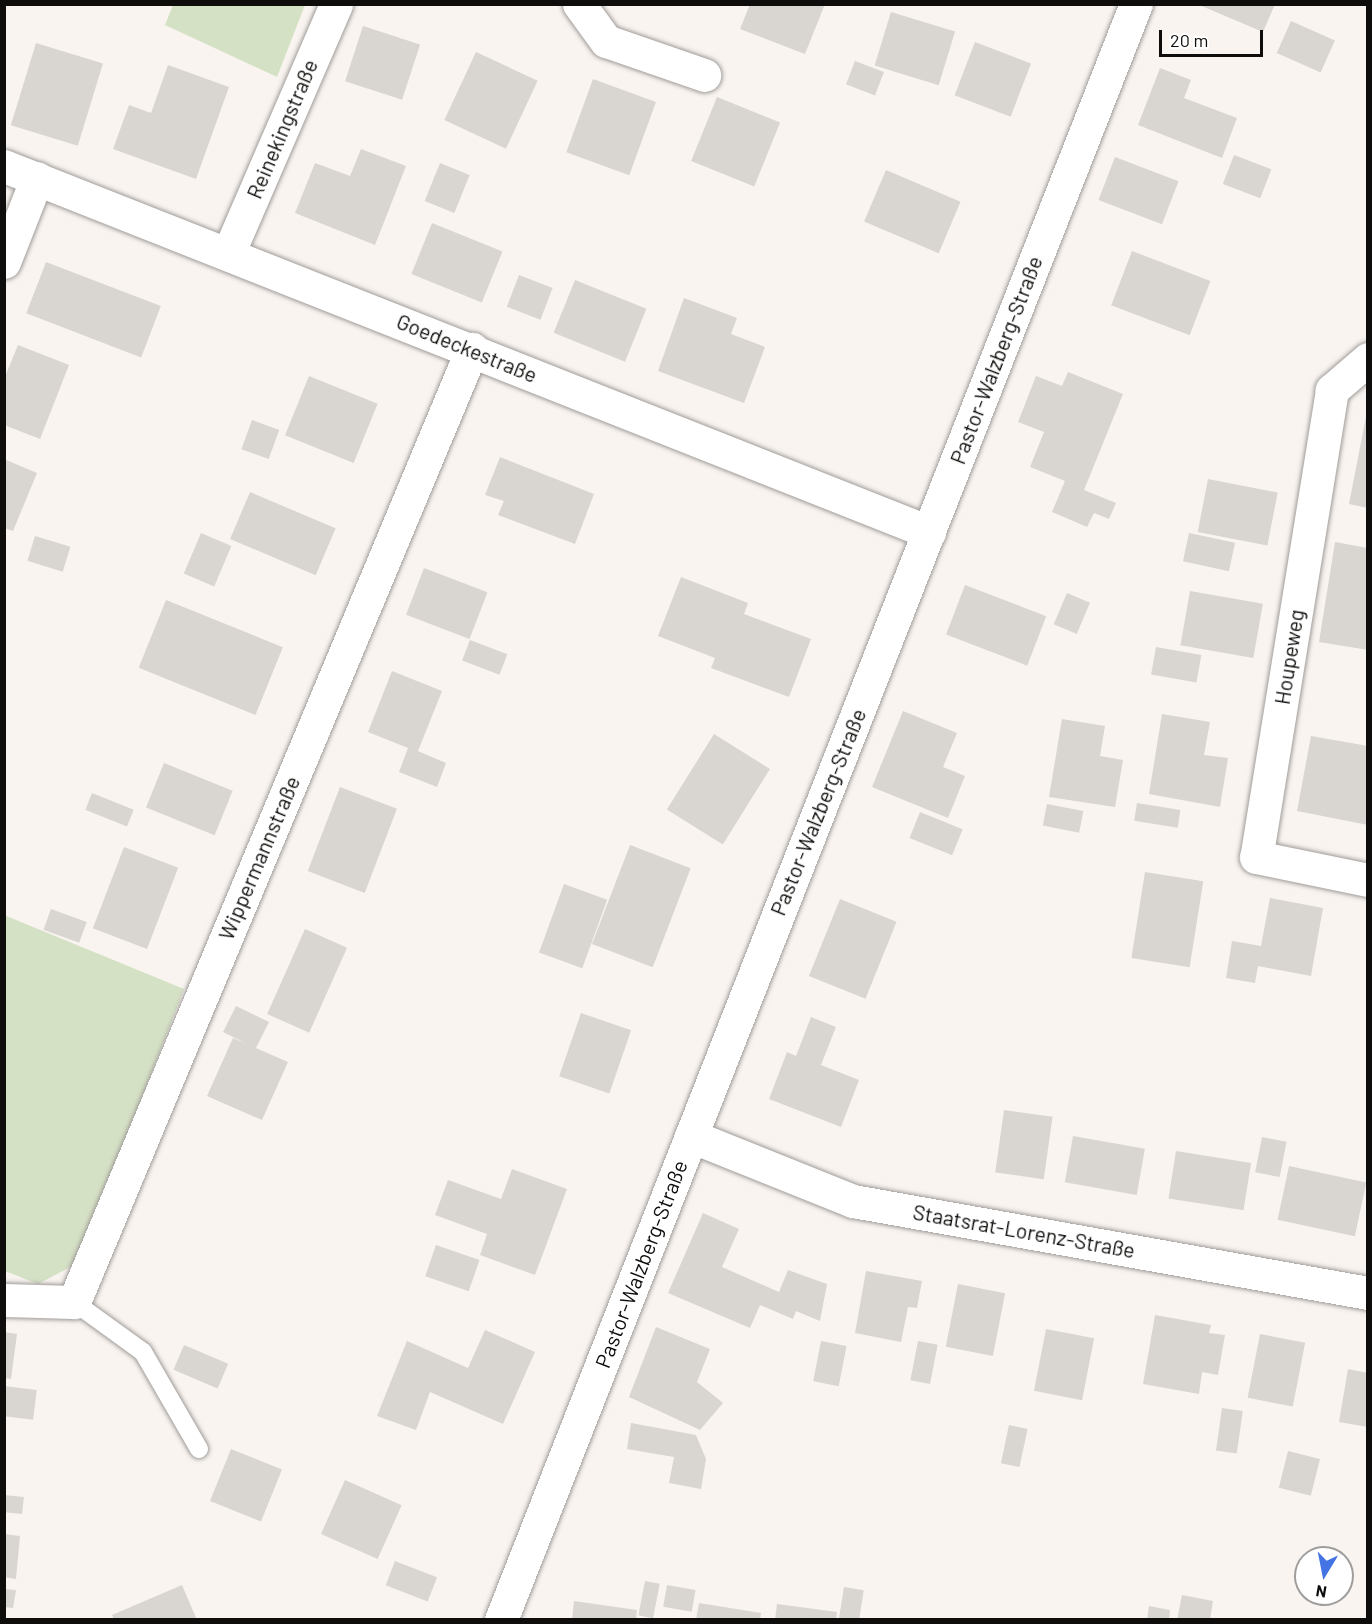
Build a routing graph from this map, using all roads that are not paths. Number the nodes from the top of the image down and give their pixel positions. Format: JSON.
{"nodes":[{"id":1,"x":336,"y":4,"type":"edge"},
{"id":2,"x":579,"y":4,"type":"edge"},
{"id":3,"x":1136,"y":4,"type":"edge"},
{"id":4,"x":704,"y":75,"type":"dead end"},
{"id":5,"x":4,"y":165,"type":"edge"},
{"id":6,"x":37,"y":178,"type":"junction"},
{"id":7,"x":228,"y":254,"type":"junction"},
{"id":8,"x":4,"y":262,"type":"edge"},
{"id":9,"x":472,"y":349,"type":"junction"},
{"id":10,"x":1368,"y":359,"type":"edge"},
{"id":11,"x":929,"y":532,"type":"junction"},
{"id":12,"x":1368,"y":880,"type":"edge"},
{"id":13,"x":691,"y":1136,"type":"junction"},
{"id":14,"x":1368,"y":1293,"type":"edge"},
{"id":15,"x":4,"y":1299,"type":"edge"},
{"id":16,"x":74,"y":1302,"type":"junction"},
{"id":17,"x":199,"y":1449,"type":"dead end"},
{"id":18,"x":501,"y":1620,"type":"edge"}],
"edges":[{"from":1,"to":7,"type":"street","name":"Reinekingstraße"},
{"from":2,"to":4,"type":"street"},
{"from":3,"to":11,"type":"street","name":"Pastor-Walzberg-Straße"},
{"from":5,"to":6,"type":"street","name":"Goedeckestraße"},
{"from":6,"to":7,"type":"street","name":"Goedeckestraße"},
{"from":6,"to":8,"type":"street"},
{"from":7,"to":9,"type":"street","name":"Goedeckestraße"},
{"from":9,"to":11,"type":"street","name":"Goedeckestraße"},
{"from":9,"to":16,"type":"street","name":"Wippermannstraße"},
{"from":10,"to":12,"type":"street","name":"Houpeweg"},
{"from":11,"to":13,"type":"street","name":"Pastor-Walzberg-Straße"},
{"from":13,"to":14,"type":"street","name":"Staatsrat-Lorenz-Straße"},
{"from":13,"to":18,"type":"street","name":"Pastor-Walzberg-Straße"},
{"from":15,"to":16,"type":"street"},
{"from":16,"to":17,"type":"lane"}]}
